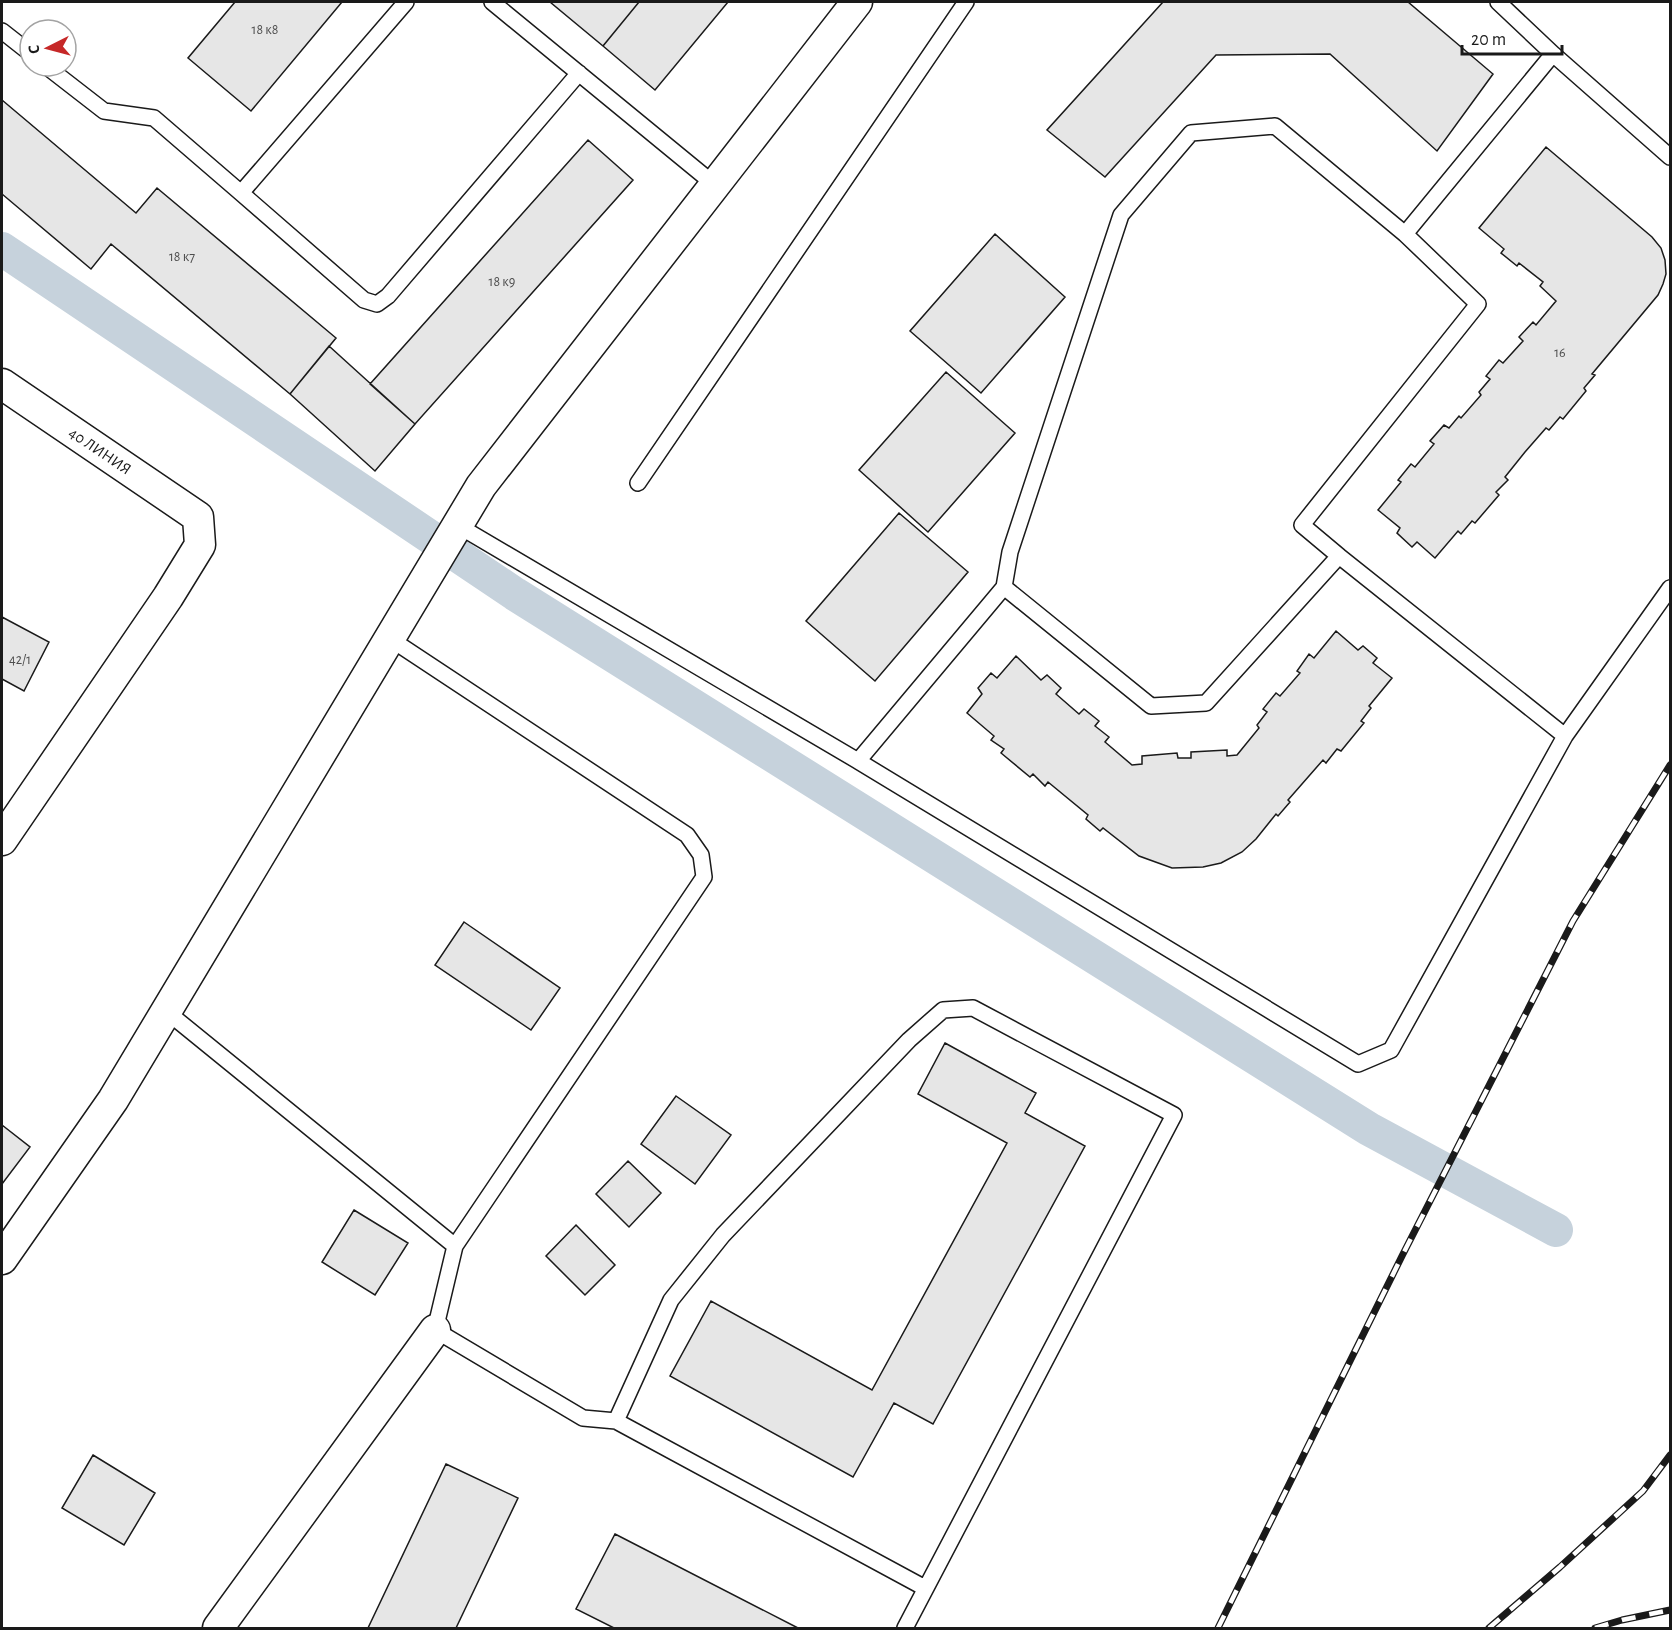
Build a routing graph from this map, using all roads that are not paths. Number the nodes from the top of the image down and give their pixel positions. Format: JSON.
{"nodes":[{"id":1,"x":406,"y":2,"type":"edge"},
{"id":2,"x":492,"y":2,"type":"edge"},
{"id":3,"x":857,"y":2,"type":"edge"},
{"id":4,"x":966,"y":2,"type":"edge"},
{"id":5,"x":1498,"y":2,"type":"edge"},
{"id":6,"x":2,"y":31,"type":"edge"},
{"id":7,"x":18,"y":44,"type":"edge"},
{"id":8,"x":1553,"y":54,"type":"junction"},
{"id":9,"x":579,"y":73,"type":"junction"},
{"id":10,"x":62,"y":78,"type":"edge"},
{"id":11,"x":1671,"y":157,"type":"edge"},
{"id":12,"x":715,"y":185,"type":"junction"},
{"id":13,"x":242,"y":194,"type":"junction"},
{"id":14,"x":1405,"y":234,"type":"junction"},
{"id":15,"x":2,"y":384,"type":"edge"},
{"id":16,"x":638,"y":483,"type":"dead end"},
{"id":17,"x":457,"y":525,"type":"junction"},
{"id":18,"x":1339,"y":556,"type":"junction"},
{"id":19,"x":1004,"y":587,"type":"junction"},
{"id":20,"x":1671,"y":588,"type":"edge"},
{"id":21,"x":388,"y":638,"type":"junction"},
{"id":22,"x":1565,"y":736,"type":"junction"},
{"id":23,"x":858,"y":760,"type":"junction"},
{"id":24,"x":5,"y":827,"type":"edge"},
{"id":25,"x":166,"y":1011,"type":"junction"},
{"id":26,"x":455,"y":1246,"type":"junction"},
{"id":27,"x":2,"y":1259,"type":"edge"},
{"id":28,"x":435,"y":1330,"type":"junction"},
{"id":29,"x":616,"y":1421,"type":"junction"},
{"id":30,"x":925,"y":1588,"type":"junction"},
{"id":31,"x":218,"y":1629,"type":"edge"},
{"id":32,"x":905,"y":1629,"type":"edge"}],
"edges":[{"from":1,"to":13,"type":"lane"},
{"from":2,"to":9,"type":"lane"},
{"from":3,"to":12,"type":"street"},
{"from":4,"to":16,"type":"lane"},
{"from":5,"to":8,"type":"lane"},
{"from":6,"to":7,"type":"lane"},
{"from":8,"to":11,"type":"lane"},
{"from":8,"to":14,"type":"lane"},
{"from":9,"to":12,"type":"lane"},
{"from":9,"to":13,"type":"lane"},
{"from":10,"to":13,"type":"lane"},
{"from":12,"to":17,"type":"street"},
{"from":14,"to":18,"type":"lane"},
{"from":14,"to":19,"type":"lane"},
{"from":15,"to":24,"type":"street","name":"40 ЛИНИЯ"},
{"from":17,"to":21,"type":"street"},
{"from":17,"to":23,"type":"lane"},
{"from":18,"to":19,"type":"lane"},
{"from":18,"to":22,"type":"lane"},
{"from":19,"to":23,"type":"lane"},
{"from":20,"to":22,"type":"lane"},
{"from":21,"to":25,"type":"street"},
{"from":21,"to":26,"type":"lane"},
{"from":22,"to":23,"type":"lane"},
{"from":25,"to":26,"type":"lane"},
{"from":25,"to":27,"type":"street"},
{"from":26,"to":28,"type":"lane"},
{"from":28,"to":29,"type":"lane"},
{"from":28,"to":31,"type":"street"},
{"from":29,"to":30,"type":"lane"},
{"from":29,"to":30,"type":"lane"},
{"from":30,"to":32,"type":"lane"}]}
